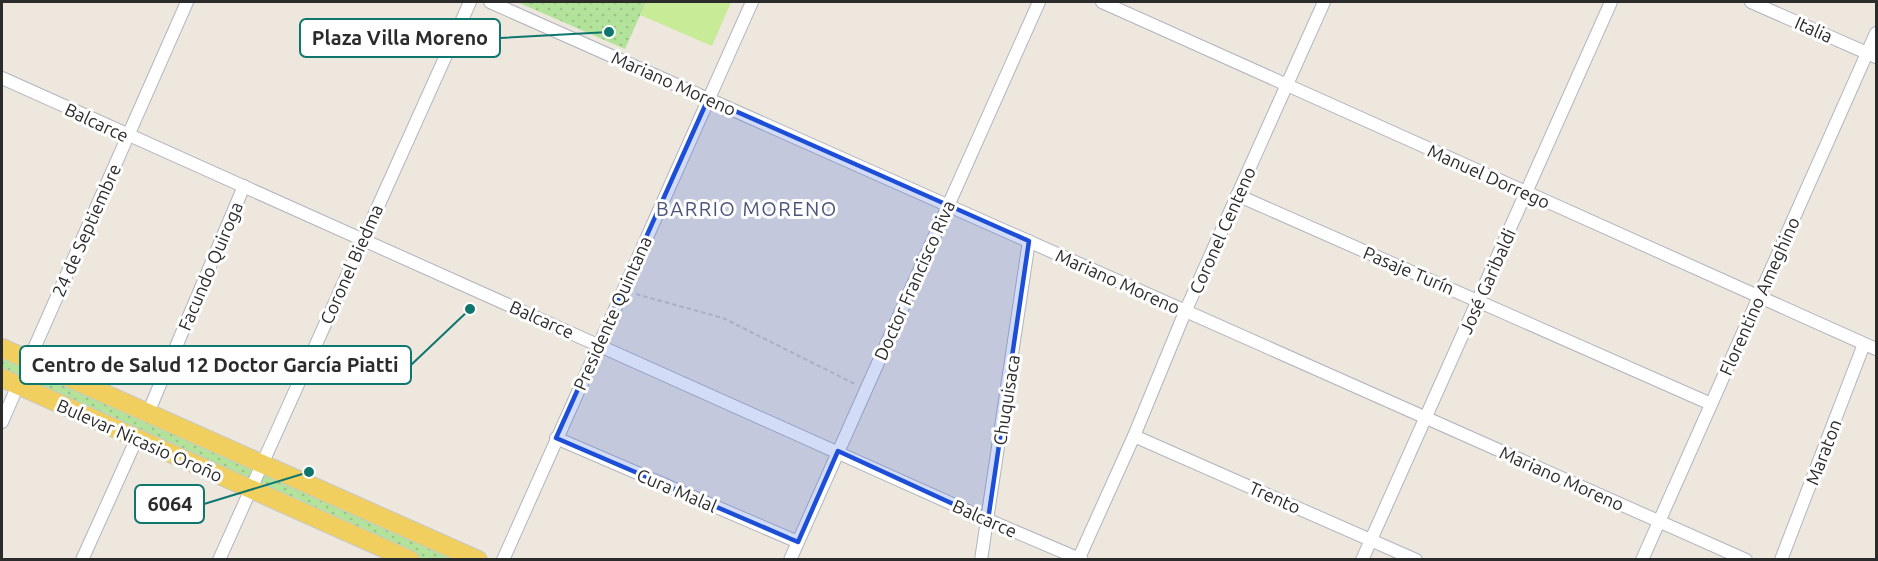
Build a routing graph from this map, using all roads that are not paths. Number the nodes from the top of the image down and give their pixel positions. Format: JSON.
{"nodes":[{"id":1,"x":187,"y":2,"type":"edge"},
{"id":2,"x":470,"y":2,"type":"edge"},
{"id":3,"x":490,"y":2,"type":"edge"},
{"id":4,"x":752,"y":2,"type":"edge"},
{"id":5,"x":1039,"y":2,"type":"edge"},
{"id":6,"x":1102,"y":2,"type":"edge"},
{"id":7,"x":1324,"y":2,"type":"edge"},
{"id":8,"x":1611,"y":2,"type":"edge"},
{"id":9,"x":1751,"y":2,"type":"edge"},
{"id":10,"x":1876,"y":33,"type":"edge"},
{"id":11,"x":1872,"y":55,"type":"edge"},
{"id":12,"x":2,"y":78,"type":"edge"},
{"id":13,"x":1287,"y":85,"type":"junction"},
{"id":14,"x":708,"y":99,"type":"junction"},
{"id":15,"x":127,"y":135,"type":"junction"},
{"id":16,"x":244,"y":186,"type":"junction"},
{"id":17,"x":1526,"y":193,"type":"junction"},
{"id":18,"x":1237,"y":195,"type":"junction"},
{"id":19,"x":947,"y":206,"type":"junction"},
{"id":20,"x":362,"y":240,"type":"junction"},
{"id":21,"x":1029,"y":241,"type":"junction"},
{"id":22,"x":1759,"y":297,"type":"junction"},
{"id":23,"x":1478,"y":300,"type":"junction"},
{"id":24,"x":1185,"y":312,"type":"junction"},
{"id":25,"x":598,"y":344,"type":"junction"},
{"id":26,"x":1864,"y":344,"type":"junction"},
{"id":27,"x":2,"y":348,"type":"edge"},
{"id":28,"x":1876,"y":349,"type":"edge"},
{"id":29,"x":29,"y":360,"type":"junction"},
{"id":30,"x":10,"y":382,"type":"edge"},
{"id":31,"x":1712,"y":404,"type":"junction"},
{"id":32,"x":148,"y":413,"type":"junction"},
{"id":33,"x":1426,"y":417,"type":"junction"},
{"id":34,"x":2,"y":422,"type":"edge"},
{"id":35,"x":1134,"y":436,"type":"junction"},
{"id":36,"x":137,"y":438,"type":"junction"},
{"id":37,"x":556,"y":438,"type":"junction"},
{"id":38,"x":838,"y":451,"type":"junction"},
{"id":39,"x":262,"y":464,"type":"junction"},
{"id":40,"x":251,"y":489,"type":"junction"},
{"id":41,"x":988,"y":520,"type":"junction"},
{"id":42,"x":1659,"y":521,"type":"junction"},
{"id":43,"x":1372,"y":540,"type":"junction"},
{"id":44,"x":798,"y":542,"type":"junction"},
{"id":45,"x":1080,"y":559,"type":"edge"},
{"id":46,"x":82,"y":560,"type":"edge"},
{"id":47,"x":219,"y":560,"type":"edge"},
{"id":48,"x":410,"y":560,"type":"edge"},
{"id":49,"x":478,"y":560,"type":"edge"},
{"id":50,"x":503,"y":560,"type":"edge"},
{"id":51,"x":790,"y":560,"type":"edge"},
{"id":52,"x":981,"y":560,"type":"edge"},
{"id":53,"x":1362,"y":560,"type":"edge"},
{"id":54,"x":1416,"y":560,"type":"edge"},
{"id":55,"x":1642,"y":560,"type":"edge"},
{"id":56,"x":1746,"y":560,"type":"edge"},
{"id":57,"x":1781,"y":560,"type":"edge"}],
"edges":[{"from":1,"to":15,"type":"street","name":"24 de Septiembre"},
{"from":2,"to":20,"type":"street","name":"Coronel Biedma"},
{"from":3,"to":14,"type":"street","name":"Mariano Moreno"},
{"from":4,"to":14,"type":"street","name":"Presidente Quintana"},
{"from":5,"to":19,"type":"street","name":"Doctor Francisco Riva"},
{"from":6,"to":13,"type":"street","name":"Manuel Dorrego"},
{"from":7,"to":13,"type":"street","name":"Coronel Centeno"},
{"from":8,"to":17,"type":"street","name":"José Garibaldi"},
{"from":9,"to":11,"type":"street","name":"Italia"},
{"from":10,"to":11,"type":"street","name":"Florentino Ameghino"},
{"from":11,"to":22,"type":"street","name":"Florentino Ameghino"},
{"from":12,"to":15,"type":"street","name":"Balcarce"},
{"from":13,"to":17,"type":"street","name":"Manuel Dorrego"},
{"from":13,"to":18,"type":"street","name":"Coronel Centeno"},
{"from":14,"to":19,"type":"street","name":"Mariano Moreno"},
{"from":14,"to":25,"type":"street","name":"Presidente Quintana"},
{"from":15,"to":16,"type":"street","name":"Balcarce"},
{"from":15,"to":29,"type":"street","name":"24 de Septiembre"},
{"from":16,"to":20,"type":"street","name":"Balcarce"},
{"from":16,"to":32,"type":"street","name":"Facundo Quiroga"},
{"from":17,"to":22,"type":"street","name":"Manuel Dorrego"},
{"from":17,"to":23,"type":"street","name":"José Garibaldi"},
{"from":18,"to":23,"type":"street","name":"Pasaje Turín"},
{"from":18,"to":24,"type":"street","name":"Coronel Centeno"},
{"from":19,"to":21,"type":"street","name":"Mariano Moreno"},
{"from":19,"to":38,"type":"street","name":"Doctor Francisco Riva"},
{"from":20,"to":25,"type":"street","name":"Balcarce"},
{"from":20,"to":39,"type":"street","name":"Coronel Biedma"},
{"from":21,"to":24,"type":"street","name":"Mariano Moreno"},
{"from":21,"to":41,"type":"street","name":"Chuquisaca"},
{"from":22,"to":26,"type":"street","name":"Manuel Dorrego"},
{"from":22,"to":31,"type":"street","name":"Florentino Ameghino"},
{"from":23,"to":31,"type":"street","name":"Pasaje Turín"},
{"from":23,"to":33,"type":"street","name":"José Garibaldi"},
{"from":24,"to":33,"type":"street","name":"Mariano Moreno"},
{"from":24,"to":35,"type":"street","name":"Coronel Centeno"},
{"from":25,"to":37,"type":"street","name":"Presidente Quintana"},
{"from":25,"to":38,"type":"street","name":"Balcarce"},
{"from":26,"to":28,"type":"street","name":"Manuel Dorrego"},
{"from":26,"to":57,"type":"street","name":"Maraton"},
{"from":27,"to":29,"type":"main road","name":"Bulevar Nicasio Oroño"},
{"from":29,"to":32,"type":"main road","name":"Bulevar Nicasio Oroño"},
{"from":30,"to":34,"type":"street"},
{"from":30,"to":36,"type":"main road","name":"Bulevar Nicasio Oroño"},
{"from":31,"to":42,"type":"street","name":"Florentino Ameghino"},
{"from":32,"to":39,"type":"main road","name":"Bulevar Nicasio Oroño"},
{"from":33,"to":42,"type":"street","name":"Mariano Moreno"},
{"from":33,"to":43,"type":"street","name":"José Garibaldi"},
{"from":35,"to":43,"type":"street","name":"Trento"},
{"from":35,"to":45,"type":"street","name":"Coronel Centeno"},
{"from":36,"to":40,"type":"main road","name":"Bulevar Nicasio Oroño"},
{"from":36,"to":46,"type":"street"},
{"from":37,"to":44,"type":"street","name":"Cura Malal"},
{"from":37,"to":50,"type":"street","name":"Presidente Quintana"},
{"from":38,"to":41,"type":"street","name":"Balcarce"},
{"from":38,"to":44,"type":"street","name":"Doctor Francisco Riva"},
{"from":39,"to":40,"type":"street","name":"Coronel Biedma"},
{"from":39,"to":49,"type":"main road","name":"Bulevar Nicasio Oroño"},
{"from":40,"to":47,"type":"street","name":"Coronel Biedma"},
{"from":40,"to":48,"type":"main road","name":"Bulevar Nicasio Oroño"},
{"from":41,"to":45,"type":"street","name":"Balcarce"},
{"from":41,"to":52,"type":"street","name":"Chuquisaca"},
{"from":42,"to":55,"type":"street","name":"Florentino Ameghino"},
{"from":42,"to":56,"type":"street","name":"Mariano Moreno"},
{"from":43,"to":53,"type":"street","name":"José Garibaldi"},
{"from":43,"to":54,"type":"street","name":"Trento"},
{"from":44,"to":51,"type":"street","name":"Doctor Francisco Riva"}]}
